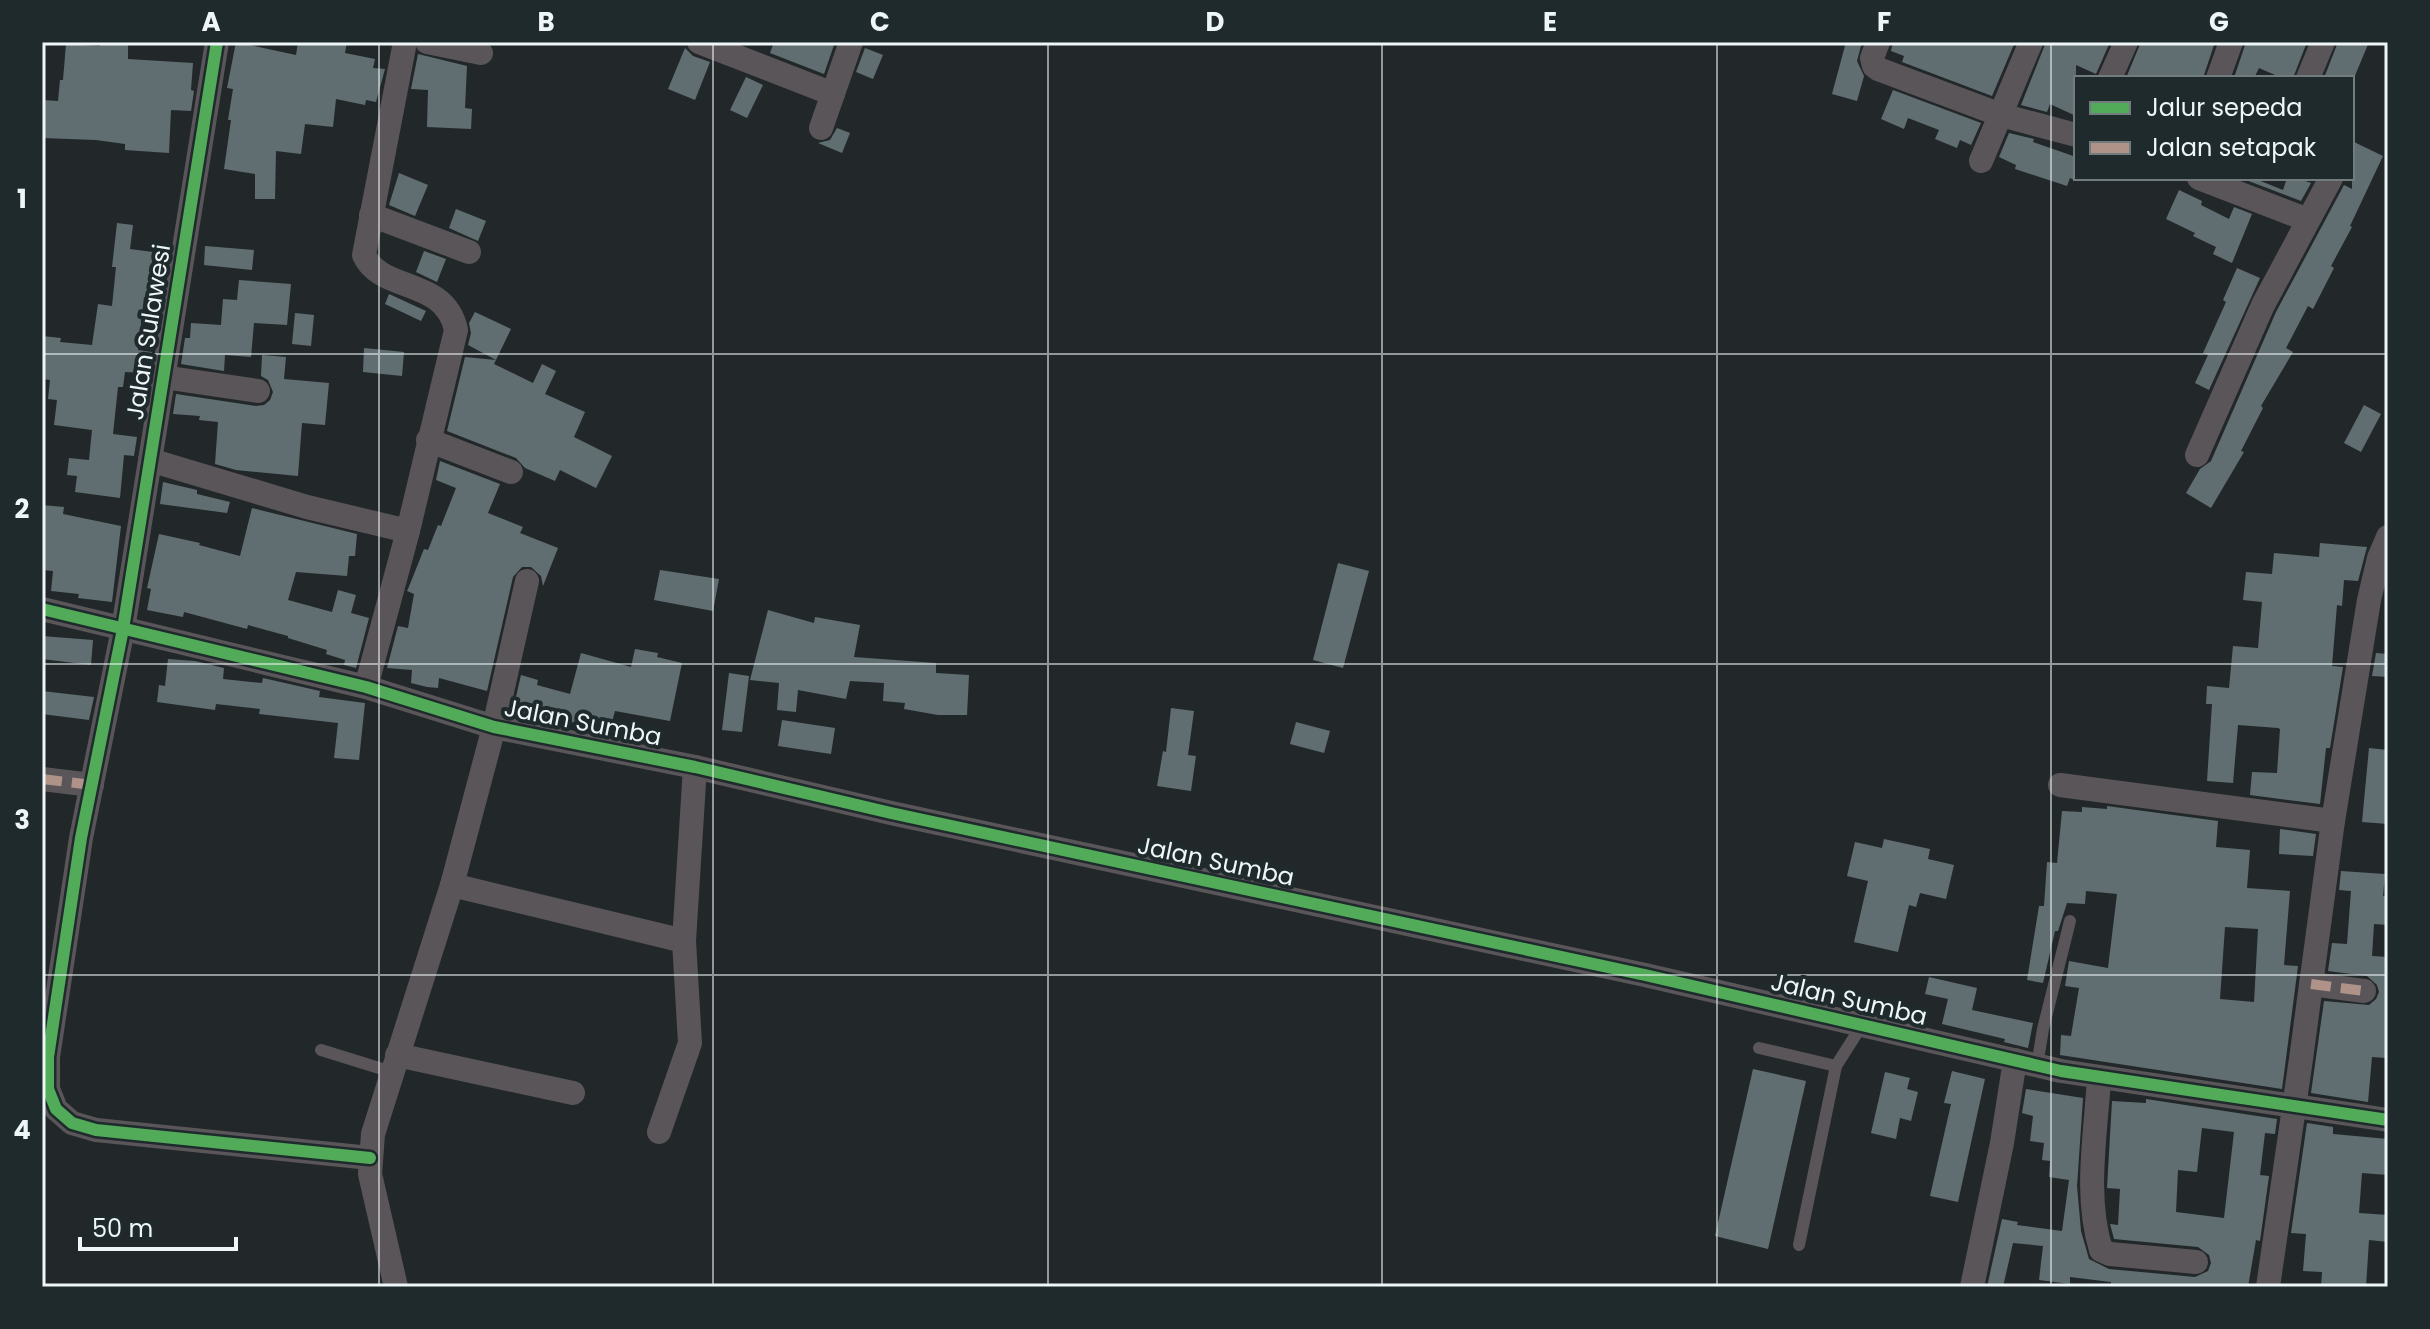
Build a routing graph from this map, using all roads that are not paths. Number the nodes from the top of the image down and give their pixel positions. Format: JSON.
{"nodes":[{"id":1,"x":217,"y":42,"type":"edge"},
{"id":2,"x":405,"y":42,"type":"edge"},
{"id":3,"x":427,"y":42,"type":"edge"},
{"id":4,"x":699,"y":42,"type":"edge"},
{"id":5,"x":851,"y":42,"type":"edge"},
{"id":6,"x":1878,"y":42,"type":"edge"},
{"id":7,"x":2031,"y":42,"type":"edge"},
{"id":8,"x":2126,"y":42,"type":"edge"},
{"id":9,"x":2231,"y":42,"type":"edge"},
{"id":10,"x":2323,"y":42,"type":"edge"},
{"id":11,"x":481,"y":53,"type":"dead end"},
{"id":12,"x":2111,"y":76,"type":"edge"},
{"id":13,"x":2219,"y":76,"type":"edge"},
{"id":14,"x":2309,"y":76,"type":"edge"},
{"id":15,"x":833,"y":94,"type":"junction"},
{"id":16,"x":2001,"y":115,"type":"junction"},
{"id":17,"x":821,"y":128,"type":"dead end"},
{"id":18,"x":2074,"y":134,"type":"edge"},
{"id":19,"x":1981,"y":161,"type":"dead end"},
{"id":20,"x":2210,"y":180,"type":"edge"},
{"id":21,"x":2330,"y":180,"type":"edge"},
{"id":22,"x":2260,"y":189,"type":"edge"},
{"id":23,"x":371,"y":215,"type":"junction"},
{"id":24,"x":2308,"y":220,"type":"junction"},
{"id":25,"x":469,"y":252,"type":"dead end"},
{"id":26,"x":163,"y":377,"type":"junction"},
{"id":27,"x":258,"y":391,"type":"dead end"},
{"id":28,"x":428,"y":440,"type":"junction"},
{"id":29,"x":2197,"y":455,"type":"dead end"},
{"id":30,"x":150,"y":460,"type":"junction"},
{"id":31,"x":511,"y":472,"type":"dead end"},
{"id":32,"x":408,"y":531,"type":"junction"},
{"id":33,"x":2386,"y":551,"type":"edge"},
{"id":34,"x":527,"y":581,"type":"dead end"},
{"id":35,"x":42,"y":609,"type":"edge"},
{"id":36,"x":123,"y":629,"type":"junction"},
{"id":37,"x":366,"y":687,"type":"junction"},
{"id":38,"x":494,"y":727,"type":"junction"},
{"id":39,"x":695,"y":767,"type":"junction"},
{"id":40,"x":42,"y":779,"type":"edge"},
{"id":41,"x":92,"y":785,"type":"junction"},
{"id":42,"x":2060,"y":785,"type":"dead end"},
{"id":43,"x":2333,"y":821,"type":"junction"},
{"id":44,"x":452,"y":885,"type":"junction"},
{"id":45,"x":2070,"y":921,"type":"dead end"},
{"id":46,"x":684,"y":941,"type":"junction"},
{"id":47,"x":2311,"y":984,"type":"junction"},
{"id":48,"x":2364,"y":991,"type":"dead end"},
{"id":49,"x":1862,"y":1025,"type":"junction"},
{"id":50,"x":1759,"y":1048,"type":"dead end"},
{"id":51,"x":321,"y":1050,"type":"dead end"},
{"id":52,"x":394,"y":1063,"type":"junction"},
{"id":53,"x":2026,"y":1063,"type":"junction"},
{"id":54,"x":1836,"y":1066,"type":"junction"},
{"id":55,"x":2099,"y":1078,"type":"junction"},
{"id":56,"x":573,"y":1093,"type":"dead end"},
{"id":57,"x":2294,"y":1108,"type":"junction"},
{"id":58,"x":2388,"y":1120,"type":"edge"},
{"id":59,"x":659,"y":1132,"type":"dead end"},
{"id":60,"x":370,"y":1158,"type":"junction"},
{"id":61,"x":1799,"y":1245,"type":"dead end"},
{"id":62,"x":2196,"y":1262,"type":"dead end"},
{"id":63,"x":396,"y":1287,"type":"edge"},
{"id":64,"x":1972,"y":1287,"type":"edge"},
{"id":65,"x":2268,"y":1287,"type":"edge"}],
"edges":[{"from":1,"to":26,"type":"street","name":"Jalan Sulawesi"},
{"from":2,"to":23,"type":"street"},
{"from":3,"to":11,"type":"street"},
{"from":4,"to":15,"type":"street"},
{"from":5,"to":15,"type":"street"},
{"from":6,"to":16,"type":"street"},
{"from":7,"to":16,"type":"street"},
{"from":8,"to":12,"type":"street"},
{"from":9,"to":13,"type":"street"},
{"from":10,"to":14,"type":"street"},
{"from":15,"to":17,"type":"street"},
{"from":16,"to":18,"type":"street"},
{"from":16,"to":19,"type":"street"},
{"from":20,"to":22,"type":"street"},
{"from":21,"to":24,"type":"street"},
{"from":22,"to":24,"type":"street"},
{"from":23,"to":25,"type":"street"},
{"from":23,"to":28,"type":"street"},
{"from":24,"to":29,"type":"street"},
{"from":26,"to":27,"type":"street"},
{"from":26,"to":30,"type":"street","name":"Jalan Sulawesi"},
{"from":28,"to":31,"type":"street"},
{"from":28,"to":32,"type":"street"},
{"from":30,"to":32,"type":"street"},
{"from":30,"to":36,"type":"street","name":"Jalan Sulawesi"},
{"from":32,"to":37,"type":"street"},
{"from":33,"to":43,"type":"street"},
{"from":34,"to":38,"type":"street"},
{"from":35,"to":36,"type":"street","name":"Jalan Sumba"},
{"from":36,"to":37,"type":"street","name":"Jalan Sumba"},
{"from":36,"to":41,"type":"street","name":"Jalan Sulawesi"},
{"from":37,"to":38,"type":"street","name":"Jalan Sumba"},
{"from":38,"to":39,"type":"street","name":"Jalan Sumba"},
{"from":38,"to":44,"type":"street"},
{"from":39,"to":46,"type":"street"},
{"from":39,"to":49,"type":"street","name":"Jalan Sumba"},
{"from":40,"to":41,"type":"street"},
{"from":41,"to":60,"type":"street","name":"Jalan Sulawesi"},
{"from":42,"to":43,"type":"street"},
{"from":43,"to":47,"type":"street"},
{"from":44,"to":46,"type":"street"},
{"from":44,"to":52,"type":"street"},
{"from":45,"to":53,"type":"lane"},
{"from":46,"to":59,"type":"street"},
{"from":47,"to":48,"type":"street"},
{"from":47,"to":57,"type":"street"},
{"from":49,"to":53,"type":"street","name":"Jalan Sumba"},
{"from":49,"to":54,"type":"lane"},
{"from":50,"to":54,"type":"lane"},
{"from":51,"to":52,"type":"lane"},
{"from":52,"to":56,"type":"street"},
{"from":52,"to":60,"type":"street"},
{"from":53,"to":55,"type":"street","name":"Jalan Sumba"},
{"from":53,"to":64,"type":"street"},
{"from":54,"to":61,"type":"lane"},
{"from":55,"to":57,"type":"street","name":"Jalan Sumba"},
{"from":55,"to":62,"type":"street"},
{"from":57,"to":58,"type":"street","name":"Jalan Sumba"},
{"from":57,"to":65,"type":"street"},
{"from":60,"to":63,"type":"street"}]}
